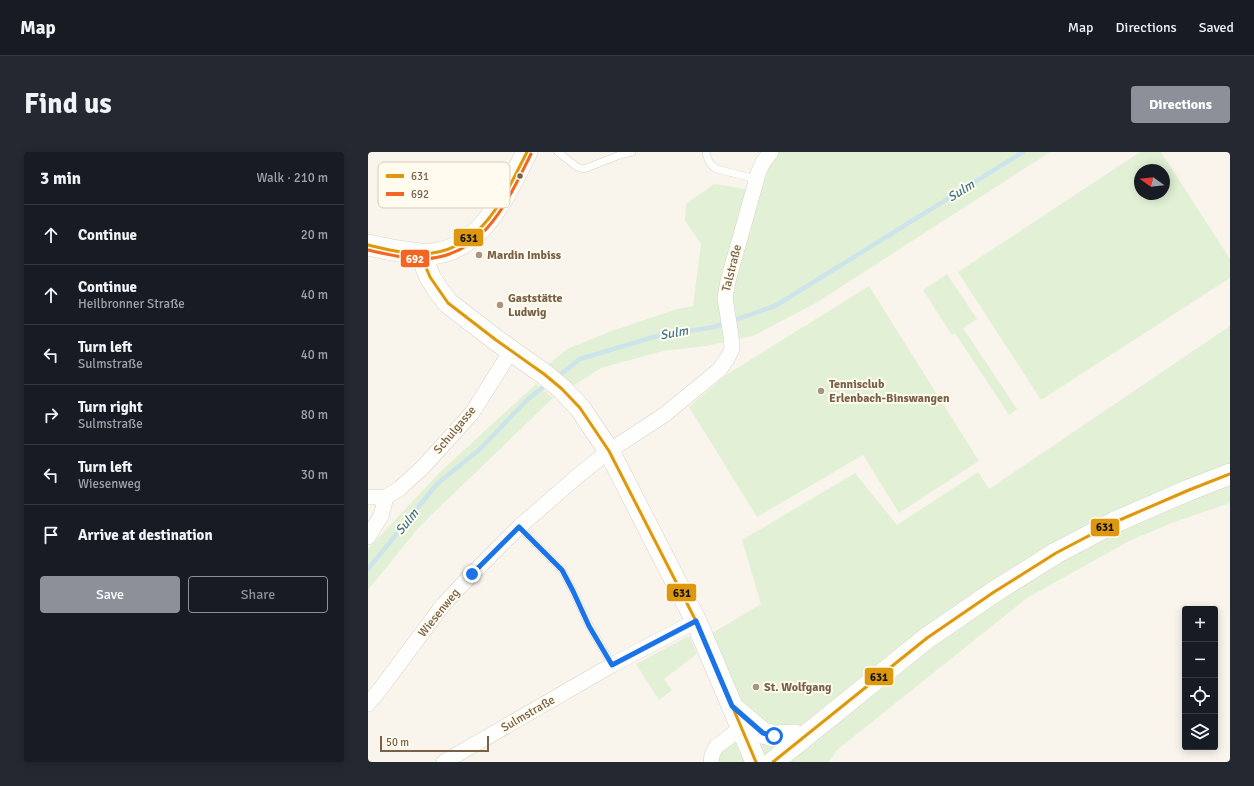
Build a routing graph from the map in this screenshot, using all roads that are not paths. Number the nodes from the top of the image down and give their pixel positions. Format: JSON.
{"nodes":[{"id":1,"x":527,"y":152,"type":"edge"},
{"id":2,"x":558,"y":152,"type":"edge"},
{"id":3,"x":632,"y":152,"type":"edge"},
{"id":4,"x":706,"y":152,"type":"edge"},
{"id":5,"x":771,"y":152,"type":"edge"},
{"id":6,"x":756,"y":179,"type":"junction"},
{"id":7,"x":510,"y":185,"type":"edge"},
{"id":8,"x":497,"y":208,"type":"edge"},
{"id":9,"x":368,"y":245,"type":"edge"},
{"id":10,"x":424,"y":254,"type":"junction"},
{"id":11,"x":511,"y":351,"type":"junction"},
{"id":12,"x":609,"y":451,"type":"junction"},
{"id":13,"x":1230,"y":474,"type":"edge"},
{"id":14,"x":368,"y":497,"type":"edge"},
{"id":15,"x":386,"y":497,"type":"junction"},
{"id":16,"x":519,"y":527,"type":"junction"},
{"id":17,"x":368,"y":537,"type":"edge"},
{"id":18,"x":696,"y":621,"type":"junction"},
{"id":19,"x":612,"y":665,"type":"junction"},
{"id":20,"x":368,"y":704,"type":"edge"},
{"id":21,"x":732,"y":706,"type":"junction"},
{"id":22,"x":741,"y":728,"type":"junction"},
{"id":23,"x":799,"y":741,"type":"junction"},
{"id":24,"x":444,"y":762,"type":"edge"},
{"id":25,"x":712,"y":762,"type":"edge"},
{"id":26,"x":756,"y":762,"type":"edge"},
{"id":27,"x":773,"y":762,"type":"edge"}],
"edges":[{"from":1,"to":7,"type":"street"},
{"from":2,"to":3,"type":"lane"},
{"from":4,"to":6,"type":"lane"},
{"from":5,"to":6,"type":"street","name":"Talstraße"},
{"from":6,"to":12,"type":"street","name":"Talstraße"},
{"from":8,"to":10,"type":"street"},
{"from":9,"to":10,"type":"street"},
{"from":10,"to":11,"type":"street"},
{"from":11,"to":12,"type":"street"},
{"from":11,"to":15,"type":"street","name":"Schulgasse"},
{"from":12,"to":16,"type":"street","name":"Wiesenweg"},
{"from":12,"to":18,"type":"street"},
{"from":13,"to":23,"type":"street"},
{"from":14,"to":15,"type":"street"},
{"from":15,"to":17,"type":"street"},
{"from":16,"to":19,"type":"lane"},
{"from":16,"to":20,"type":"street","name":"Wiesenweg"},
{"from":18,"to":19,"type":"street","name":"Sulmstraße"},
{"from":18,"to":21,"type":"street"},
{"from":19,"to":24,"type":"street","name":"Sulmstraße"},
{"from":21,"to":22,"type":"street"},
{"from":21,"to":23,"type":"street"},
{"from":22,"to":25,"type":"street"},
{"from":22,"to":26,"type":"street"},
{"from":23,"to":27,"type":"street"}]}
